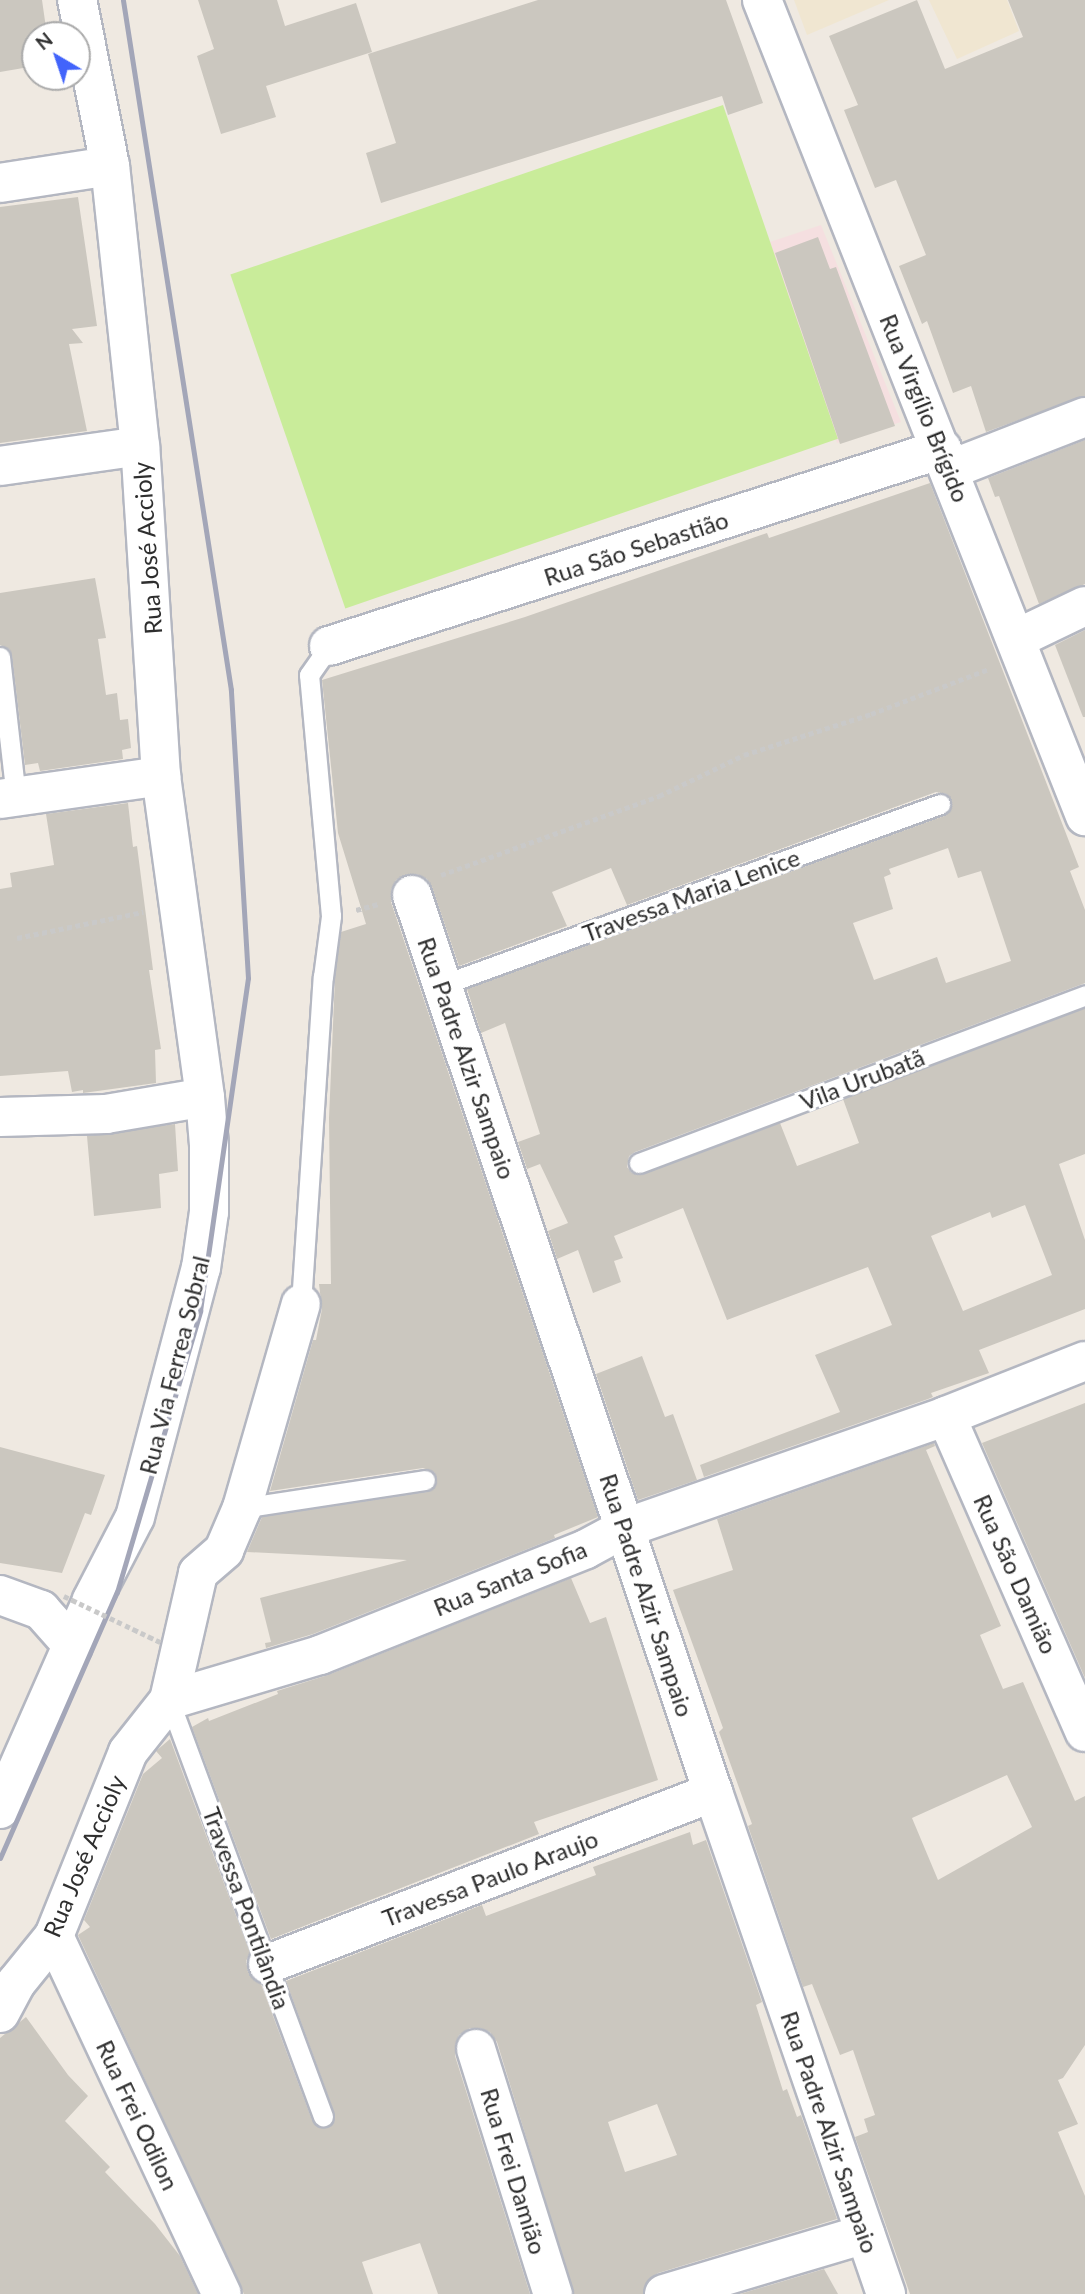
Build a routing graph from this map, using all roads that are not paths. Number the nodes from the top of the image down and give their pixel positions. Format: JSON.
{"nodes":[{"id":1,"x":77,"y":0,"type":"edge"},
{"id":2,"x":762,"y":0,"type":"edge"},
{"id":3,"x":110,"y":166,"type":"junction"},
{"id":4,"x":0,"y":183,"type":"edge"},
{"id":5,"x":1085,"y":417,"type":"edge"},
{"id":6,"x":140,"y":446,"type":"junction"},
{"id":7,"x":946,"y":459,"type":"junction"},
{"id":8,"x":0,"y":466,"type":"edge"},
{"id":9,"x":1085,"y":606,"type":"edge"},
{"id":10,"x":329,"y":646,"type":"joint"},
{"id":11,"x":1019,"y":648,"type":"junction"},
{"id":12,"x":0,"y":657,"type":"edge"},
{"id":13,"x":161,"y":776,"type":"junction"},
{"id":14,"x":8,"y":798,"type":"edge"},
{"id":15,"x":940,"y":804,"type":"dead end"},
{"id":16,"x":1085,"y":816,"type":"edge"},
{"id":17,"x":412,"y":895,"type":"road end"},
{"id":18,"x":442,"y":985,"type":"junction"},
{"id":19,"x":1085,"y":995,"type":"edge"},
{"id":20,"x":205,"y":1097,"type":"junction"},
{"id":21,"x":0,"y":1117,"type":"edge"},
{"id":22,"x":639,"y":1163,"type":"dead end"},
{"id":23,"x":301,"y":1304,"type":"joint"},
{"id":24,"x":1085,"y":1361,"type":"edge"},
{"id":25,"x":946,"y":1416,"type":"junction"},
{"id":26,"x":425,"y":1480,"type":"dead end"},
{"id":27,"x":242,"y":1508,"type":"junction"},
{"id":28,"x":625,"y":1528,"type":"junction"},
{"id":29,"x":0,"y":1595,"type":"edge"},
{"id":30,"x":71,"y":1614,"type":"junction"},
{"id":31,"x":169,"y":1700,"type":"junction"},
{"id":32,"x":1085,"y":1732,"type":"edge"},
{"id":33,"x":713,"y":1792,"type":"junction"},
{"id":34,"x":0,"y":1809,"type":"edge"},
{"id":35,"x":54,"y":1936,"type":"junction"},
{"id":36,"x":268,"y":1964,"type":"junction"},
{"id":37,"x":0,"y":2013,"type":"edge"},
{"id":38,"x":476,"y":2049,"type":"dead end"},
{"id":39,"x":323,"y":2116,"type":"dead end"},
{"id":40,"x":865,"y":2234,"type":"junction"},
{"id":41,"x":222,"y":2294,"type":"edge"},
{"id":42,"x":553,"y":2294,"type":"edge"},
{"id":43,"x":664,"y":2294,"type":"edge"},
{"id":44,"x":886,"y":2294,"type":"edge"}],
"edges":[{"from":1,"to":3,"type":"street","name":"Rua José Accioly"},
{"from":2,"to":7,"type":"street","name":"Rua Virgílio Brígido"},
{"from":3,"to":4,"type":"street"},
{"from":3,"to":6,"type":"street","name":"Rua José Accioly"},
{"from":5,"to":7,"type":"street","name":"Rua São Sebastião"},
{"from":6,"to":8,"type":"street"},
{"from":6,"to":13,"type":"street","name":"Rua José Accioly"},
{"from":7,"to":10,"type":"street","name":"Rua São Sebastião"},
{"from":7,"to":11,"type":"street","name":"Rua Virgílio Brígido"},
{"from":9,"to":11,"type":"street"},
{"from":10,"to":23,"type":"lane"},
{"from":11,"to":16,"type":"street","name":"Rua Virgílio Brígido"},
{"from":12,"to":14,"type":"lane"},
{"from":13,"to":14,"type":"street"},
{"from":13,"to":20,"type":"street","name":"Rua José Accioly"},
{"from":15,"to":18,"type":"lane","name":"Travessa Maria Lenice"},
{"from":17,"to":18,"type":"street","name":"Rua Padre Alzir Sampaio"},
{"from":18,"to":28,"type":"street","name":"Rua Padre Alzir Sampaio"},
{"from":19,"to":22,"type":"lane","name":"Vila Urubatã"},
{"from":20,"to":21,"type":"street"},
{"from":20,"to":30,"type":"street","name":"Rua Via Ferrea Sobral"},
{"from":23,"to":27,"type":"street"},
{"from":24,"to":25,"type":"street","name":"Rua Santa Sofia"},
{"from":25,"to":28,"type":"street","name":"Rua Santa Sofia"},
{"from":25,"to":32,"type":"street","name":"Rua São Damião"},
{"from":26,"to":27,"type":"lane"},
{"from":27,"to":31,"type":"street"},
{"from":28,"to":31,"type":"street","name":"Rua Santa Sofia"},
{"from":28,"to":33,"type":"street","name":"Rua Padre Alzir Sampaio"},
{"from":29,"to":30,"type":"street"},
{"from":30,"to":34,"type":"street","name":"Rua Via Ferrea Sobral"},
{"from":31,"to":35,"type":"street","name":"Rua José Accioly"},
{"from":31,"to":36,"type":"lane","name":"Travessa Pontilândia"},
{"from":33,"to":36,"type":"street","name":"Travessa Paulo Araujo"},
{"from":33,"to":40,"type":"street","name":"Rua Padre Alzir Sampaio"},
{"from":35,"to":37,"type":"street","name":"Rua José Accioly"},
{"from":35,"to":41,"type":"street","name":"Rua Frei Odilon"},
{"from":36,"to":39,"type":"lane","name":"Travessa Pontilândia"},
{"from":38,"to":42,"type":"street","name":"Rua Frei Damião"},
{"from":40,"to":43,"type":"street"},
{"from":40,"to":44,"type":"street","name":"Rua Padre Alzir Sampaio"}]}
